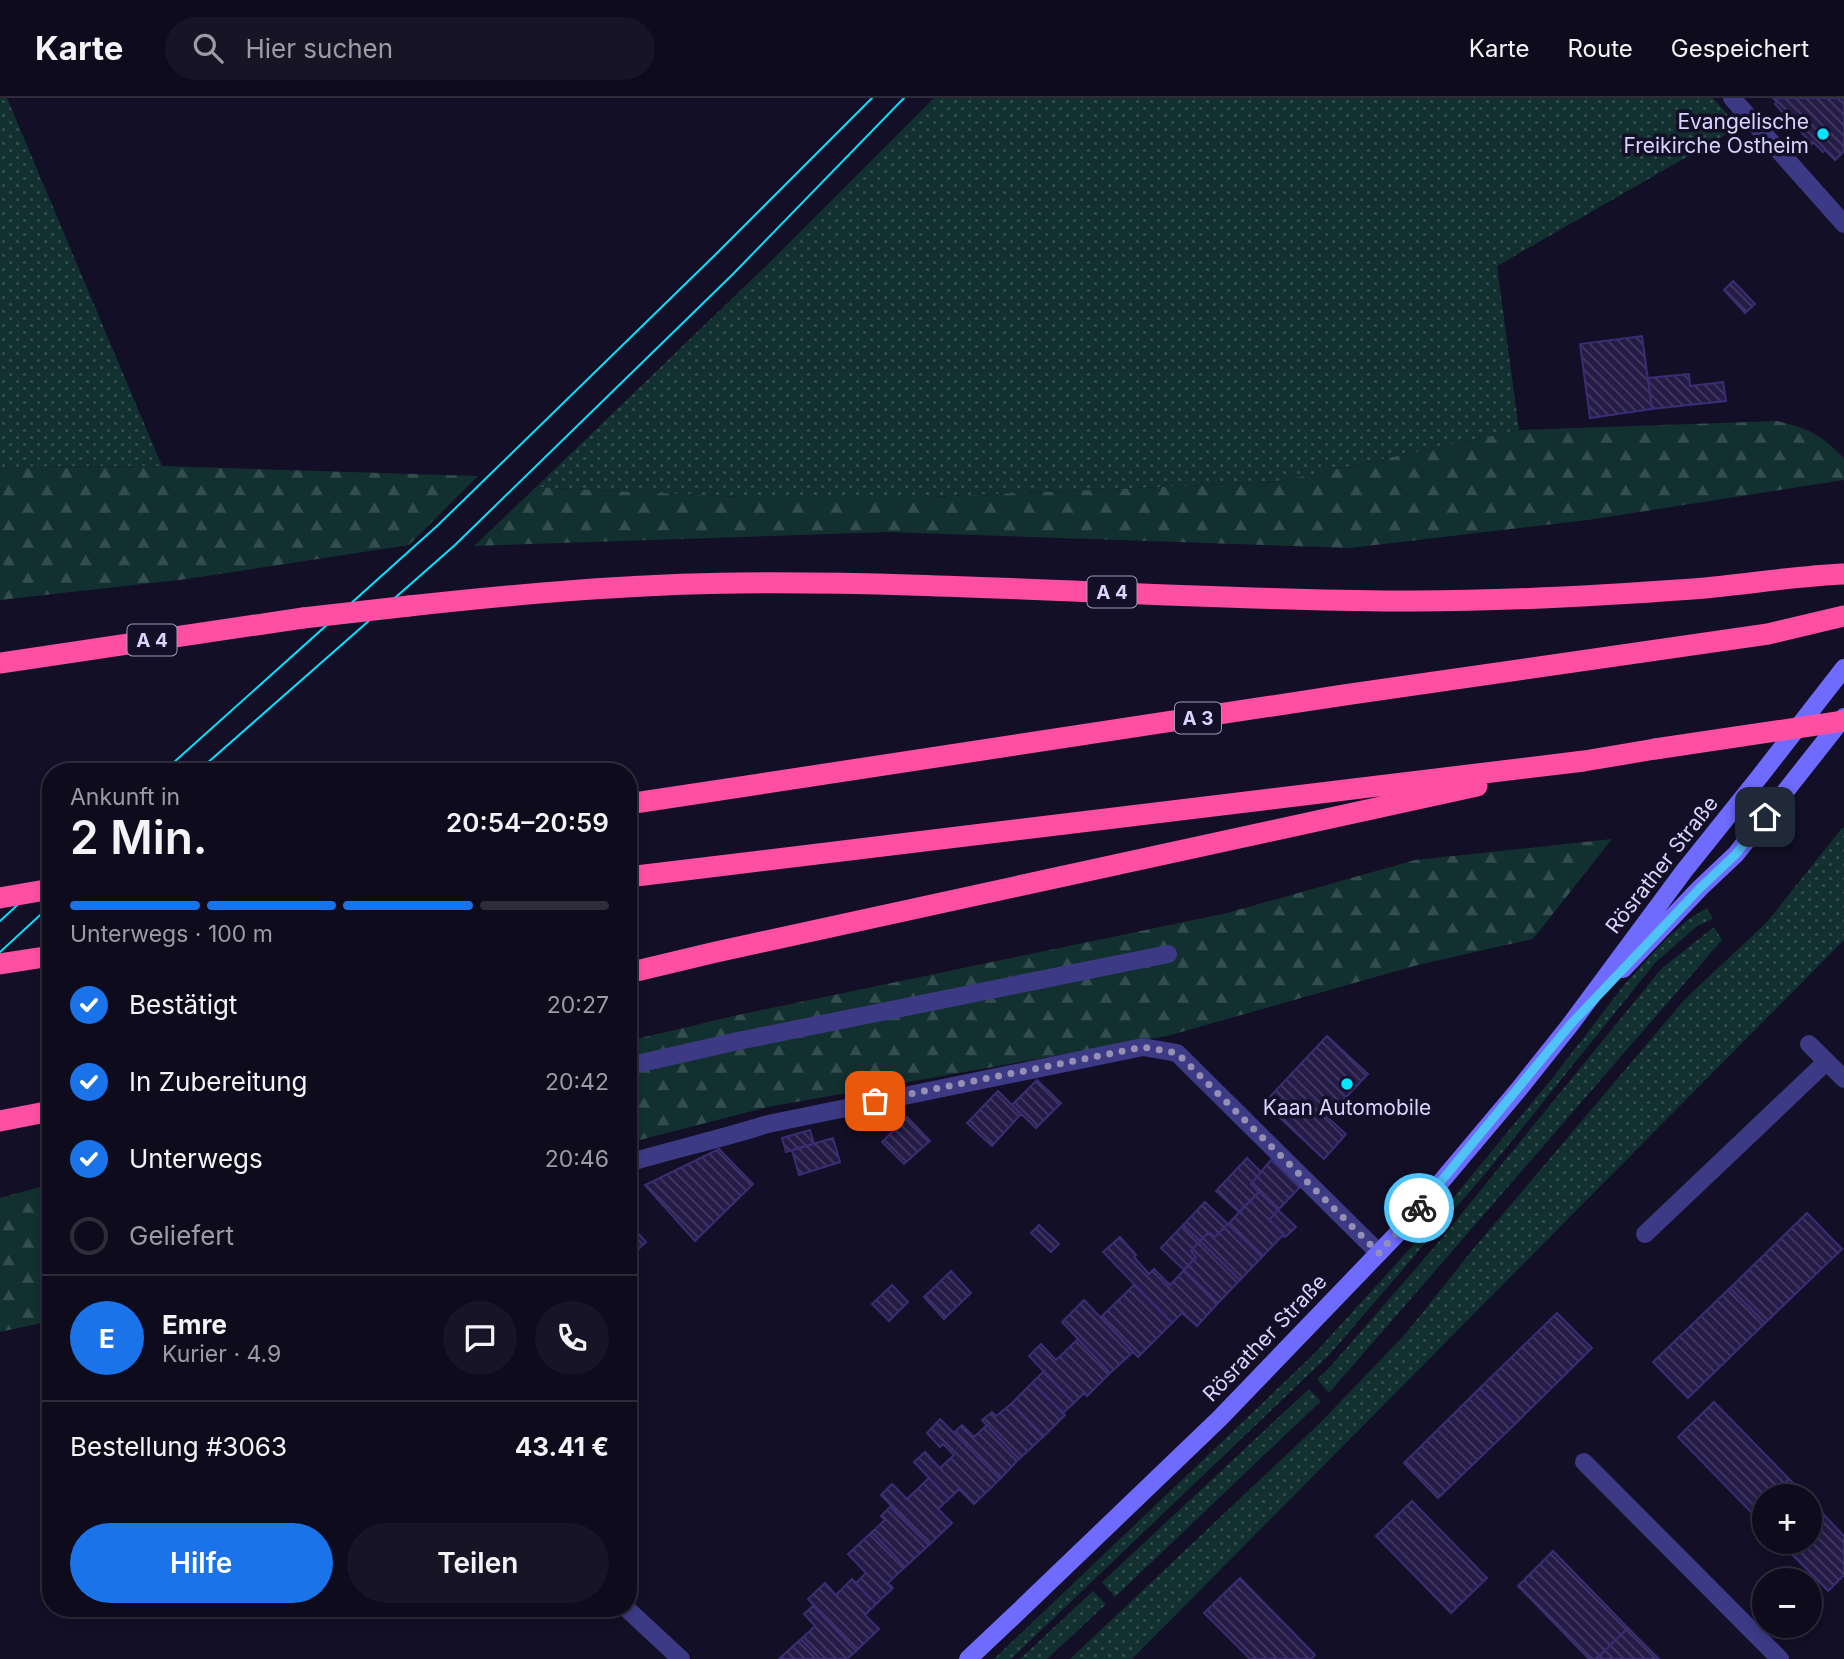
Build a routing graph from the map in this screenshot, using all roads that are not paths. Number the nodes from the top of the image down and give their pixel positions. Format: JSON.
{"nodes":[{"id":1,"x":1731,"y":98,"type":"edge"},
{"id":2,"x":1844,"y":224,"type":"edge"},
{"id":3,"x":1844,"y":574,"type":"edge"},
{"id":4,"x":1844,"y":617,"type":"edge"},
{"id":5,"x":0,"y":663,"type":"edge"},
{"id":6,"x":1844,"y":668,"type":"edge"},
{"id":7,"x":1844,"y":719,"type":"edge"},
{"id":8,"x":1584,"y":761,"type":"junction"},
{"id":9,"x":637,"y":803,"type":"edge"},
{"id":10,"x":637,"y":876,"type":"edge"},
{"id":11,"x":42,"y":891,"type":"edge"},
{"id":12,"x":0,"y":898,"type":"edge"},
{"id":13,"x":1168,"y":954,"type":"dead end"},
{"id":14,"x":42,"y":957,"type":"edge"},
{"id":15,"x":0,"y":964,"type":"edge"},
{"id":16,"x":637,"y":971,"type":"edge"},
{"id":17,"x":1570,"y":1025,"type":"junction"},
{"id":18,"x":1809,"y":1044,"type":"dead end"},
{"id":19,"x":1826,"y":1062,"type":"junction"},
{"id":20,"x":637,"y":1064,"type":"edge"},
{"id":21,"x":1844,"y":1079,"type":"edge"},
{"id":22,"x":42,"y":1113,"type":"edge"},
{"id":23,"x":42,"y":1114,"type":"edge"},
{"id":24,"x":0,"y":1121,"type":"edge"},
{"id":25,"x":0,"y":1128,"type":"edge"},
{"id":26,"x":637,"y":1160,"type":"edge"},
{"id":27,"x":1645,"y":1234,"type":"dead end"},
{"id":28,"x":1379,"y":1253,"type":"junction"},
{"id":29,"x":1584,"y":1462,"type":"dead end"},
{"id":30,"x":636,"y":1617,"type":"edge"},
{"id":31,"x":681,"y":1659,"type":"edge"},
{"id":32,"x":968,"y":1659,"type":"edge"},
{"id":33,"x":1780,"y":1659,"type":"edge"}],
"edges":[{"from":1,"to":2,"type":"street"},
{"from":3,"to":5,"type":"highway","number":"A 4","bridge":true},
{"from":4,"to":9,"type":"highway","number":"A 3"},
{"from":6,"to":17,"type":"main road","name":"Rösrather Straße"},
{"from":7,"to":8,"type":"highway","bridge":true},
{"from":7,"to":17,"type":"main road","name":"Rösrather Straße"},
{"from":8,"to":10,"type":"highway"},
{"from":8,"to":16,"type":"highway"},
{"from":11,"to":12,"type":"highway","bridge":true},
{"from":13,"to":20,"type":"street"},
{"from":14,"to":15,"type":"highway"},
{"from":17,"to":28,"type":"main road","name":"Rösrather Straße"},
{"from":18,"to":19,"type":"street"},
{"from":19,"to":21,"type":"street"},
{"from":19,"to":27,"type":"street"},
{"from":22,"to":24,"type":"highway"},
{"from":23,"to":25,"type":"highway"},
{"from":26,"to":28,"type":"street"},
{"from":28,"to":32,"type":"main road","name":"Rösrather Straße"},
{"from":29,"to":33,"type":"street"},
{"from":30,"to":31,"type":"street"}]}
